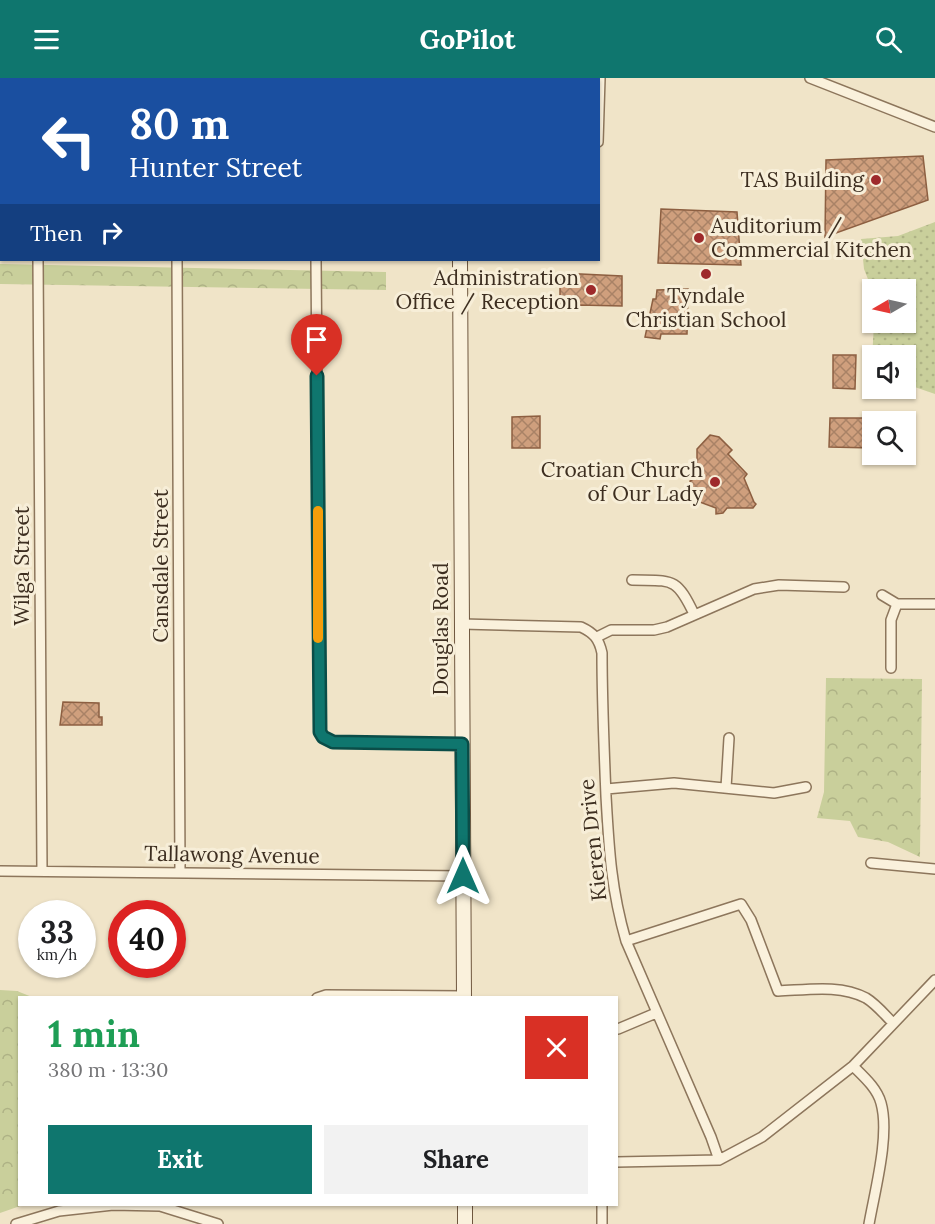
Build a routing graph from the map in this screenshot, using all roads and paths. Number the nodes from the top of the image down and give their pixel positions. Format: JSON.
{"nodes":[{"id":1,"x":810,"y":78,"type":"edge"},
{"id":2,"x":935,"y":128,"type":"edge"},
{"id":3,"x":38,"y":261,"type":"edge"},
{"id":4,"x":177,"y":261,"type":"edge"},
{"id":5,"x":316,"y":261,"type":"edge"},
{"id":6,"x":460,"y":261,"type":"edge"},
{"id":7,"x":632,"y":580,"type":"dead end"},
{"id":8,"x":844,"y":587,"type":"dead end"},
{"id":9,"x":882,"y":595,"type":"dead end"},
{"id":10,"x":897,"y":604,"type":"junction"},
{"id":11,"x":935,"y":604,"type":"edge"},
{"id":12,"x":694,"y":614,"type":"junction"},
{"id":13,"x":462,"y":624,"type":"junction"},
{"id":14,"x":597,"y":637,"type":"junction"},
{"id":15,"x":891,"y":668,"type":"dead end"},
{"id":16,"x":729,"y":738,"type":"dead end"},
{"id":17,"x":462,"y":744,"type":"junction"},
{"id":18,"x":806,"y":787,"type":"dead end"},
{"id":19,"x":726,"y":788,"type":"junction"},
{"id":20,"x":606,"y":789,"type":"junction"},
{"id":21,"x":871,"y":863,"type":"dead end"},
{"id":22,"x":935,"y":869,"type":"edge"},
{"id":23,"x":0,"y":871,"type":"edge"},
{"id":24,"x":42,"y":871,"type":"junction"},
{"id":25,"x":180,"y":872,"type":"junction"},
{"id":26,"x":463,"y":876,"type":"junction"},
{"id":27,"x":626,"y":940,"type":"junction"},
{"id":28,"x":935,"y":980,"type":"edge"},
{"id":29,"x":323,"y":996,"type":"edge"},
{"id":30,"x":395,"y":996,"type":"edge"},
{"id":31,"x":464,"y":996,"type":"edge"},
{"id":32,"x":656,"y":1012,"type":"junction"},
{"id":33,"x":893,"y":1023,"type":"junction"},
{"id":34,"x":618,"y":1029,"type":"dead end"},
{"id":35,"x":853,"y":1066,"type":"junction"},
{"id":36,"x":719,"y":1160,"type":"junction"},
{"id":37,"x":618,"y":1162,"type":"edge"},
{"id":38,"x":101,"y":1206,"type":"edge"},
{"id":39,"x":163,"y":1206,"type":"edge"},
{"id":40,"x":465,"y":1206,"type":"edge"},
{"id":41,"x":602,"y":1206,"type":"edge"},
{"id":42,"x":16,"y":1224,"type":"edge"},
{"id":43,"x":218,"y":1224,"type":"edge"},
{"id":44,"x":465,"y":1224,"type":"edge"},
{"id":45,"x":602,"y":1224,"type":"edge"},
{"id":46,"x":869,"y":1224,"type":"edge"}],
"edges":[{"from":1,"to":2,"type":"street"},
{"from":3,"to":24,"type":"street","name":"Wilga Street"},
{"from":4,"to":25,"type":"street","name":"Cansdale Street"},
{"from":5,"to":17,"type":"street"},
{"from":6,"to":13,"type":"street","name":"Douglas Road"},
{"from":7,"to":12,"type":"street"},
{"from":8,"to":12,"type":"street"},
{"from":9,"to":10,"type":"street"},
{"from":10,"to":11,"type":"street"},
{"from":10,"to":15,"type":"street"},
{"from":12,"to":14,"type":"street"},
{"from":13,"to":14,"type":"street"},
{"from":13,"to":17,"type":"street","name":"Douglas Road"},
{"from":14,"to":20,"type":"street","name":"Kieren Drive"},
{"from":16,"to":19,"type":"street"},
{"from":17,"to":26,"type":"street","name":"Douglas Road"},
{"from":18,"to":19,"type":"street"},
{"from":19,"to":20,"type":"street"},
{"from":20,"to":27,"type":"street","name":"Kieren Drive"},
{"from":21,"to":22,"type":"street"},
{"from":23,"to":24,"type":"street","name":"Tallawong Avenue"},
{"from":24,"to":25,"type":"street","name":"Tallawong Avenue"},
{"from":25,"to":26,"type":"street","name":"Tallawong Avenue"},
{"from":26,"to":31,"type":"street","name":"Douglas Road"},
{"from":27,"to":32,"type":"street","name":"Kieren Drive"},
{"from":27,"to":33,"type":"street"},
{"from":28,"to":33,"type":"street"},
{"from":29,"to":30,"type":"street"},
{"from":32,"to":34,"type":"street"},
{"from":32,"to":36,"type":"street","name":"Kieren Drive"},
{"from":33,"to":35,"type":"street"},
{"from":35,"to":36,"type":"street"},
{"from":35,"to":46,"type":"street"},
{"from":36,"to":37,"type":"street"},
{"from":38,"to":42,"type":"street"},
{"from":39,"to":43,"type":"street"},
{"from":40,"to":44,"type":"street"},
{"from":41,"to":45,"type":"street"}]}
